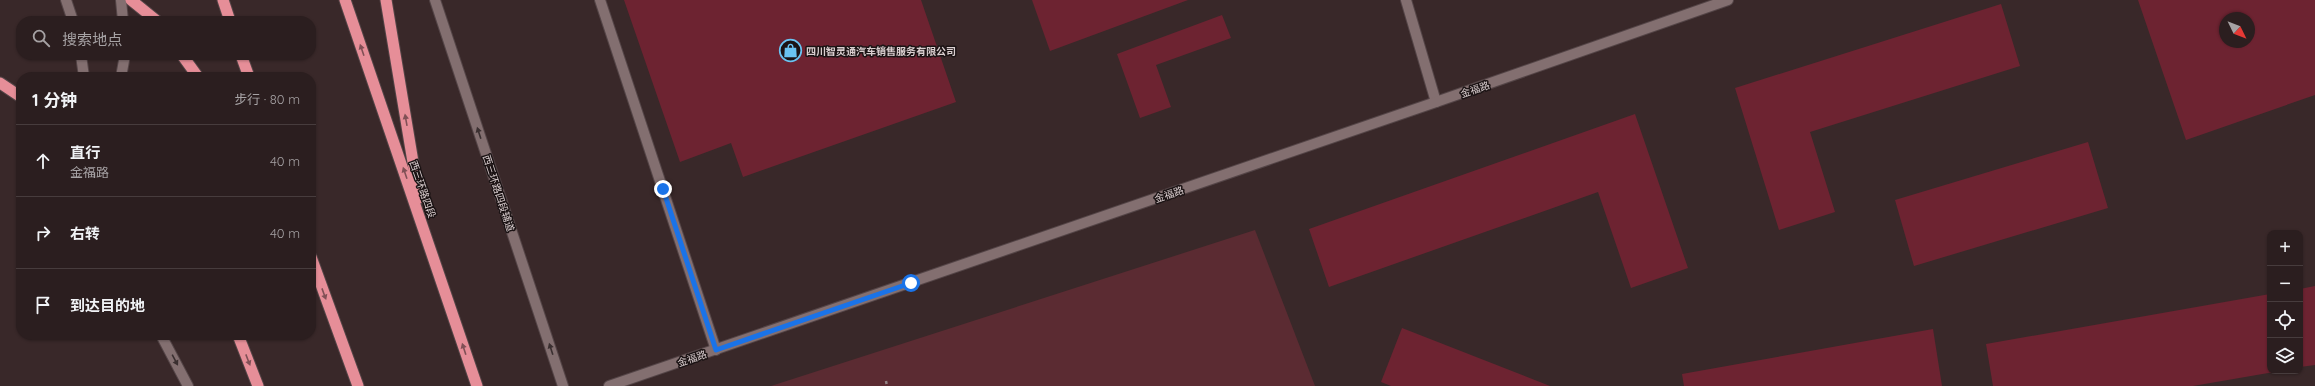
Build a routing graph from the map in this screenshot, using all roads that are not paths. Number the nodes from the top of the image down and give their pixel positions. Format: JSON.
{"nodes":[{"id":1,"x":66,"y":0,"type":"edge"},
{"id":2,"x":121,"y":0,"type":"edge"},
{"id":3,"x":131,"y":0,"type":"edge"},
{"id":4,"x":223,"y":0,"type":"edge"},
{"id":5,"x":345,"y":0,"type":"edge"},
{"id":6,"x":386,"y":0,"type":"edge"},
{"id":7,"x":435,"y":0,"type":"edge"},
{"id":8,"x":600,"y":0,"type":"edge"},
{"id":9,"x":1406,"y":0,"type":"edge"},
{"id":10,"x":1728,"y":0,"type":"edge"},
{"id":11,"x":71,"y":16,"type":"edge"},
{"id":12,"x":123,"y":16,"type":"edge"},
{"id":13,"x":151,"y":16,"type":"edge"},
{"id":14,"x":228,"y":16,"type":"edge"},
{"id":15,"x":82,"y":60,"type":"edge"},
{"id":16,"x":124,"y":60,"type":"edge"},
{"id":17,"x":186,"y":60,"type":"edge"},
{"id":18,"x":243,"y":60,"type":"edge"},
{"id":19,"x":83,"y":72,"type":"edge"},
{"id":20,"x":122,"y":72,"type":"edge"},
{"id":21,"x":194,"y":72,"type":"edge"},
{"id":22,"x":247,"y":72,"type":"edge"},
{"id":23,"x":0,"y":83,"type":"edge"},
{"id":24,"x":16,"y":94,"type":"edge"},
{"id":25,"x":1436,"y":102,"type":"junction"},
{"id":26,"x":424,"y":228,"type":"junction"},
{"id":27,"x":316,"y":271,"type":"edge"},
{"id":28,"x":164,"y":340,"type":"edge"},
{"id":29,"x":240,"y":340,"type":"edge"},
{"id":30,"x":716,"y":350,"type":"junction"},
{"id":31,"x":188,"y":386,"type":"edge"},
{"id":32,"x":258,"y":386,"type":"edge"},
{"id":33,"x":358,"y":386,"type":"edge"},
{"id":34,"x":477,"y":386,"type":"edge"},
{"id":35,"x":563,"y":386,"type":"edge"},
{"id":36,"x":609,"y":386,"type":"edge"}],
"edges":[{"from":1,"to":11,"type":"street"},
{"from":2,"to":12,"type":"street"},
{"from":3,"to":13,"type":"highway"},
{"from":4,"to":14,"type":"highway"},
{"from":26,"to":5,"type":"highway","name":"西三环路四段","one_way":true},
{"from":26,"to":6,"type":"highway","one_way":true},
{"from":35,"to":7,"type":"street","name":"西三环路四段辅道","one_way":true},
{"from":8,"to":30,"type":"street"},
{"from":9,"to":25,"type":"street"},
{"from":10,"to":25,"type":"street","name":"金福路"},
{"from":15,"to":19,"type":"street"},
{"from":16,"to":20,"type":"street"},
{"from":17,"to":21,"type":"highway"},
{"from":18,"to":22,"type":"highway"},
{"from":23,"to":24,"type":"highway"},
{"from":25,"to":30,"type":"street","name":"金福路"},
{"from":34,"to":26,"type":"highway","name":"西三环路四段","one_way":true},
{"from":27,"to":33,"type":"highway","one_way":true},
{"from":28,"to":31,"type":"street","one_way":true},
{"from":29,"to":32,"type":"highway","one_way":true},
{"from":30,"to":36,"type":"street","name":"金福路"}]}
